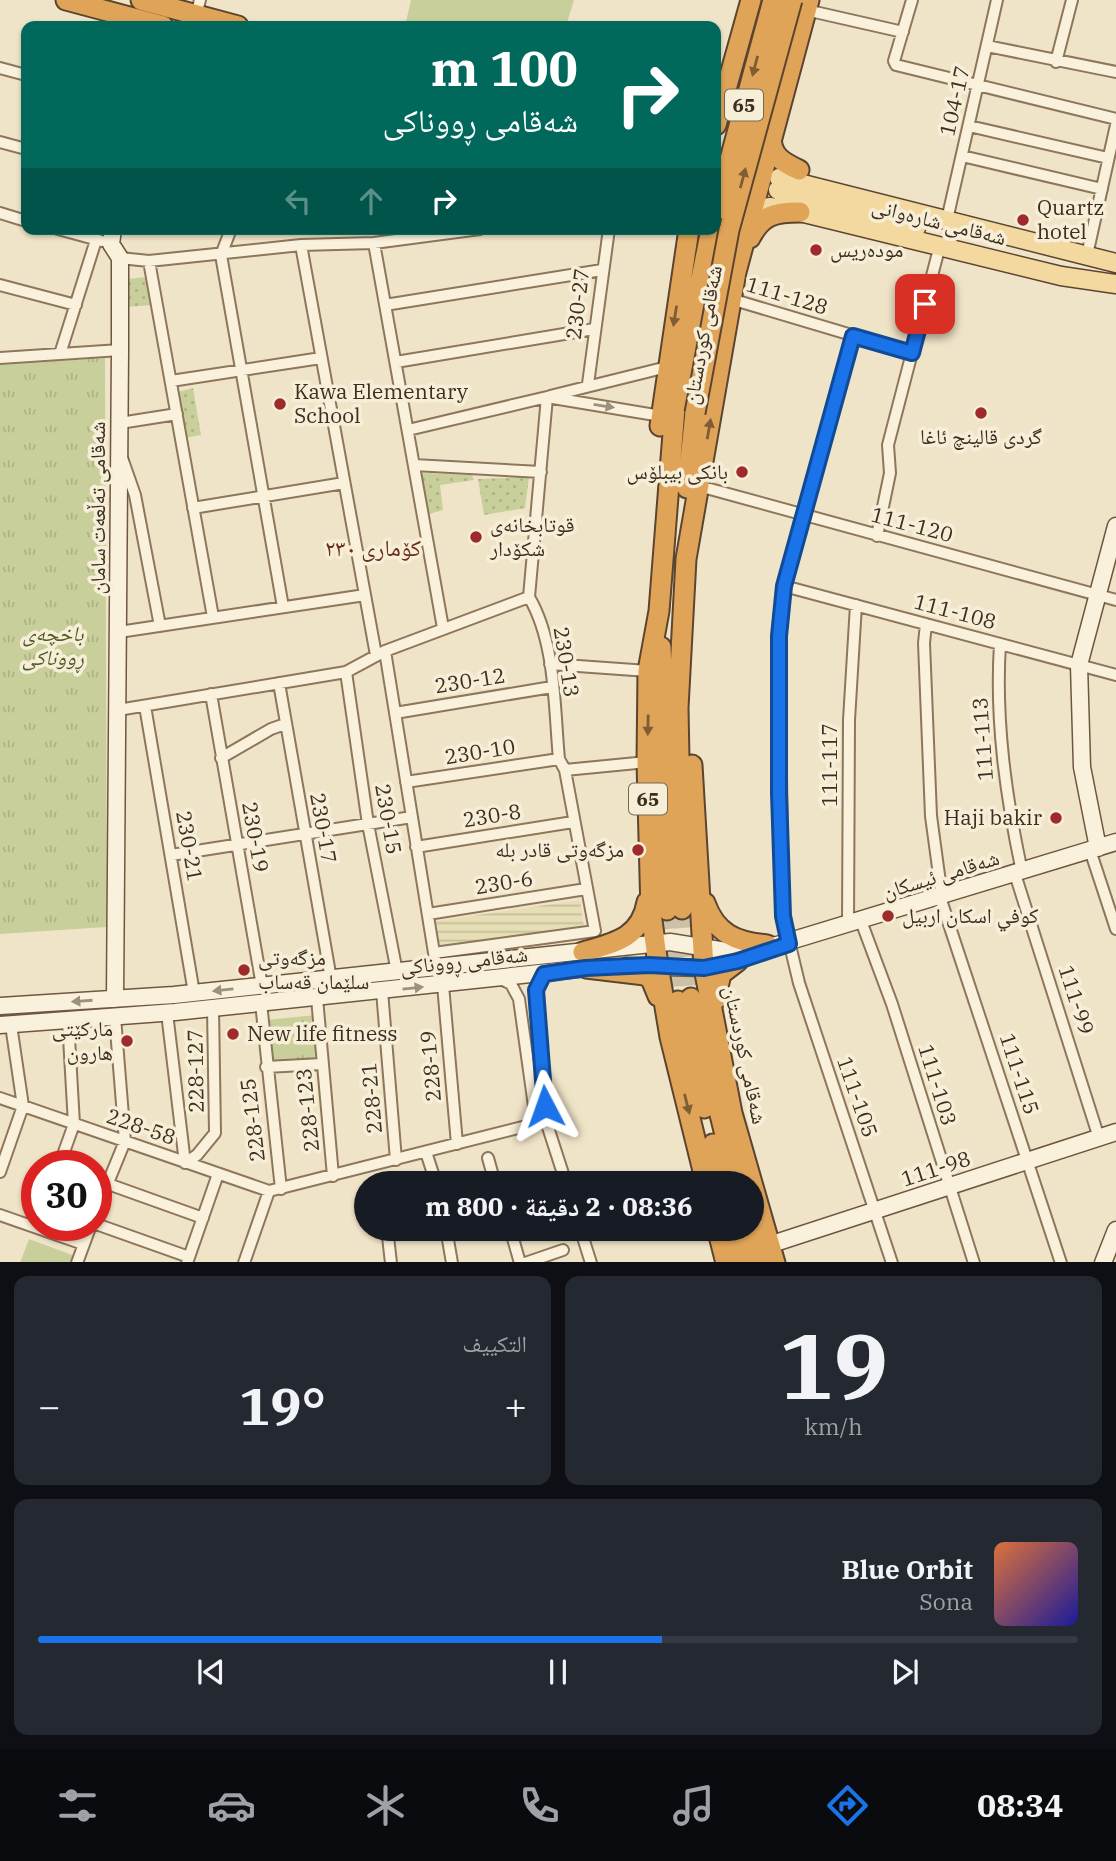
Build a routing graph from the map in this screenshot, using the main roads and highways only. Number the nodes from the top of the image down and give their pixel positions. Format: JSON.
{"nodes":[{"id":1,"x":66,"y":0,"type":"edge"},
{"id":2,"x":141,"y":0,"type":"edge"},
{"id":3,"x":751,"y":0,"type":"edge"},
{"id":4,"x":773,"y":0,"type":"edge"},
{"id":5,"x":802,"y":3,"type":"edge"},
{"id":6,"x":198,"y":7,"type":"edge"},
{"id":7,"x":144,"y":21,"type":"edge"},
{"id":8,"x":227,"y":21,"type":"edge"},
{"id":9,"x":734,"y":65,"type":"junction"},
{"id":10,"x":721,"y":85,"type":"edge"},
{"id":11,"x":721,"y":108,"type":"edge"},
{"id":12,"x":721,"y":137,"type":"edge"},
{"id":13,"x":769,"y":144,"type":"junction"},
{"id":14,"x":799,"y":170,"type":"joint"},
{"id":15,"x":721,"y":192,"type":"edge"},
{"id":16,"x":721,"y":203,"type":"edge"},
{"id":17,"x":752,"y":210,"type":"junction"},
{"id":18,"x":800,"y":212,"type":"junction"},
{"id":19,"x":710,"y":235,"type":"edge"},
{"id":20,"x":687,"y":236,"type":"edge"},
{"id":21,"x":110,"y":243,"type":"edge"},
{"id":22,"x":1087,"y":256,"type":"junction"},
{"id":23,"x":1116,"y":263,"type":"edge"},
{"id":24,"x":736,"y":272,"type":"junction"},
{"id":25,"x":1116,"y":283,"type":"edge"},
{"id":26,"x":677,"y":412,"type":"junction"},
{"id":27,"x":1116,"y":526,"type":"edge"},
{"id":28,"x":686,"y":559,"type":"junction"},
{"id":29,"x":659,"y":611,"type":"junction"},
{"id":30,"x":684,"y":642,"type":"junction"},
{"id":31,"x":1116,"y":842,"type":"edge"},
{"id":32,"x":1094,"y":849,"type":"junction"},
{"id":33,"x":649,"y":864,"type":"junction"},
{"id":34,"x":699,"y":886,"type":"junction"},
{"id":35,"x":680,"y":943,"type":"joint"},
{"id":36,"x":656,"y":944,"type":"junction"},
{"id":37,"x":777,"y":945,"type":"junction"},
{"id":38,"x":703,"y":946,"type":"junction"},
{"id":39,"x":584,"y":960,"type":"junction"},
{"id":40,"x":738,"y":961,"type":"junction"},
{"id":41,"x":658,"y":965,"type":"junction"},
{"id":42,"x":682,"y":968,"type":"joint"},
{"id":43,"x":704,"y":968,"type":"junction"},
{"id":44,"x":174,"y":995,"type":"junction"},
{"id":45,"x":115,"y":999,"type":"junction"},
{"id":46,"x":0,"y":1006,"type":"edge"},
{"id":47,"x":171,"y":1012,"type":"junction"},
{"id":48,"x":715,"y":1018,"type":"junction"},
{"id":49,"x":6,"y":1025,"type":"edge"},
{"id":50,"x":670,"y":1037,"type":"junction"},
{"id":51,"x":720,"y":1048,"type":"junction"},
{"id":52,"x":1116,"y":1132,"type":"edge"},
{"id":53,"x":703,"y":1171,"type":"edge"},
{"id":54,"x":720,"y":1171,"type":"edge"},
{"id":55,"x":734,"y":1171,"type":"edge"},
{"id":56,"x":1116,"y":1230,"type":"edge"},
{"id":57,"x":720,"y":1241,"type":"edge"},
{"id":58,"x":737,"y":1241,"type":"edge"},
{"id":59,"x":752,"y":1241,"type":"edge"},
{"id":60,"x":772,"y":1254,"type":"edge"},
{"id":61,"x":726,"y":1262,"type":"edge"},
{"id":62,"x":743,"y":1262,"type":"edge"},
{"id":63,"x":758,"y":1262,"type":"edge"},
{"id":64,"x":1102,"y":1262,"type":"edge"}],
"edges":[{"from":1,"to":7,"type":"highway"},
{"from":2,"to":6,"type":"highway"},
{"from":3,"to":9,"type":"highway","number":"65"},
{"from":4,"to":15,"type":"highway","number":"65","one_way":true,"bridge":true},
{"from":5,"to":13,"type":"highway","name":"شەقامی کوردستان","number":"65"},
{"from":26,"to":5,"type":"highway","name":"شەقامی کوردستان","number":"65","one_way":true,"bridge":true},
{"from":6,"to":8,"type":"highway"},
{"from":9,"to":10,"type":"highway"},
{"from":9,"to":11,"type":"highway","number":"65"},
{"from":12,"to":13,"type":"highway"},
{"from":13,"to":14,"type":"highway"},
{"from":13,"to":17,"type":"highway","name":"شەقامی کوردستان","number":"65"},
{"from":14,"to":22,"type":"main road","name":"شەقامی شارەوانی"},
{"from":16,"to":17,"type":"highway"},
{"from":17,"to":18,"type":"main road","name":"شەقامی شارەوانی"},
{"from":17,"to":24,"type":"highway","name":"شەقامی کوردستان","number":"65"},
{"from":18,"to":24,"type":"highway"},
{"from":18,"to":25,"type":"main road","name":"شەقامی شارەوانی"},
{"from":19,"to":26,"type":"highway","name":"شەقامی کوردستان","number":"65"},
{"from":20,"to":26,"type":"highway","name":"شەقامی کوردستان","number":"65","one_way":true},
{"from":21,"to":45,"type":"main road","name":"شەقامی تەڵعەت سامان"},
{"from":22,"to":23,"type":"main road","name":"شەقامی شارەوانی"},
{"from":22,"to":25,"type":"main road","name":"شەقامی شارەوانی"},
{"from":28,"to":24,"type":"highway","name":"شەقامی کوردستان","number":"65","one_way":true},
{"from":26,"to":28,"type":"highway","name":"شەقامی کوردستان","number":"65"},
{"from":26,"to":29,"type":"highway","name":"شەقامی کوردستان","number":"65"},
{"from":27,"to":32,"type":"main road"},
{"from":28,"to":30,"type":"highway","name":"شەقامی کوردستان","number":"65"},
{"from":29,"to":30,"type":"highway","name":"شەقامی کوردستان","number":"65"},
{"from":29,"to":33,"type":"highway","name":"شەقامی کوردستان","number":"65","one_way":true},
{"from":30,"to":34,"type":"highway","name":"شەقامی کوردستان","number":"65"},
{"from":31,"to":32,"type":"main road","name":"شەقامی ئیسکان"},
{"from":32,"to":37,"type":"main road","name":"شەقامی ئیسکان"},
{"from":33,"to":34,"type":"highway"},
{"from":33,"to":36,"type":"highway","name":"شەقامی کوردستان","number":"65"},
{"from":33,"to":39,"type":"highway"},
{"from":34,"to":37,"type":"highway"},
{"from":34,"to":38,"type":"highway","name":"شەقامی کوردستان","number":"65"},
{"from":35,"to":36,"type":"main road","name":"شەقامی ڕووناکی"},
{"from":35,"to":38,"type":"main road","name":"شەقامی ئیسکان"},
{"from":36,"to":39,"type":"main road","name":"شەقامی ڕووناکی"},
{"from":36,"to":41,"type":"highway","name":"شەقامی کوردستان","number":"65"},
{"from":37,"to":38,"type":"main road","name":"شەقامی ئیسکان"},
{"from":37,"to":40,"type":"main road","name":"شەقامی ئیسکان"},
{"from":38,"to":43,"type":"highway","name":"شەقامی کوردستان","number":"65"},
{"from":39,"to":41,"type":"main road","name":"شەقامی ڕووناکی"},
{"from":39,"to":44,"type":"main road","name":"شەقامی ڕووناکی","one_way":true},
{"from":47,"to":39,"type":"main road","name":"شەقامی ڕووناکی","one_way":true},
{"from":39,"to":50,"type":"highway"},
{"from":40,"to":43,"type":"main road","name":"شەقامی ئیسکان"},
{"from":40,"to":48,"type":"highway"},
{"from":41,"to":42,"type":"main road","name":"شەقامی ڕووناکی"},
{"from":41,"to":50,"type":"highway","name":"شەقامی کوردستان","number":"65"},
{"from":42,"to":43,"type":"main road","name":"شەقامی ئیسکان"},
{"from":43,"to":48,"type":"highway","name":"شەقامی کوردستان","number":"65"},
{"from":44,"to":45,"type":"main road","name":"شەقامی ڕووناکی"},
{"from":44,"to":47,"type":"main road"},
{"from":45,"to":46,"type":"main road","name":"شەقامی ڕووناکی","one_way":true},
{"from":47,"to":49,"type":"main road","name":"شەقامی ڕووناکی"},
{"from":48,"to":51,"type":"highway","name":"شەقامی کوردستان","number":"65"},
{"from":50,"to":51,"type":"highway"},
{"from":50,"to":53,"type":"highway","name":"شەقامی کوردستان","number":"65","one_way":true},
{"from":51,"to":60,"type":"highway","name":"شەقامی کوردستان","number":"65"},
{"from":52,"to":60,"type":"main road","name":"111-98"},
{"from":54,"to":55,"type":"highway","name":"شەقامی کوردستان"},
{"from":56,"to":64,"type":"main road"},
{"from":57,"to":61,"type":"highway"},
{"from":58,"to":62,"type":"highway"},
{"from":59,"to":63,"type":"highway"}]}
